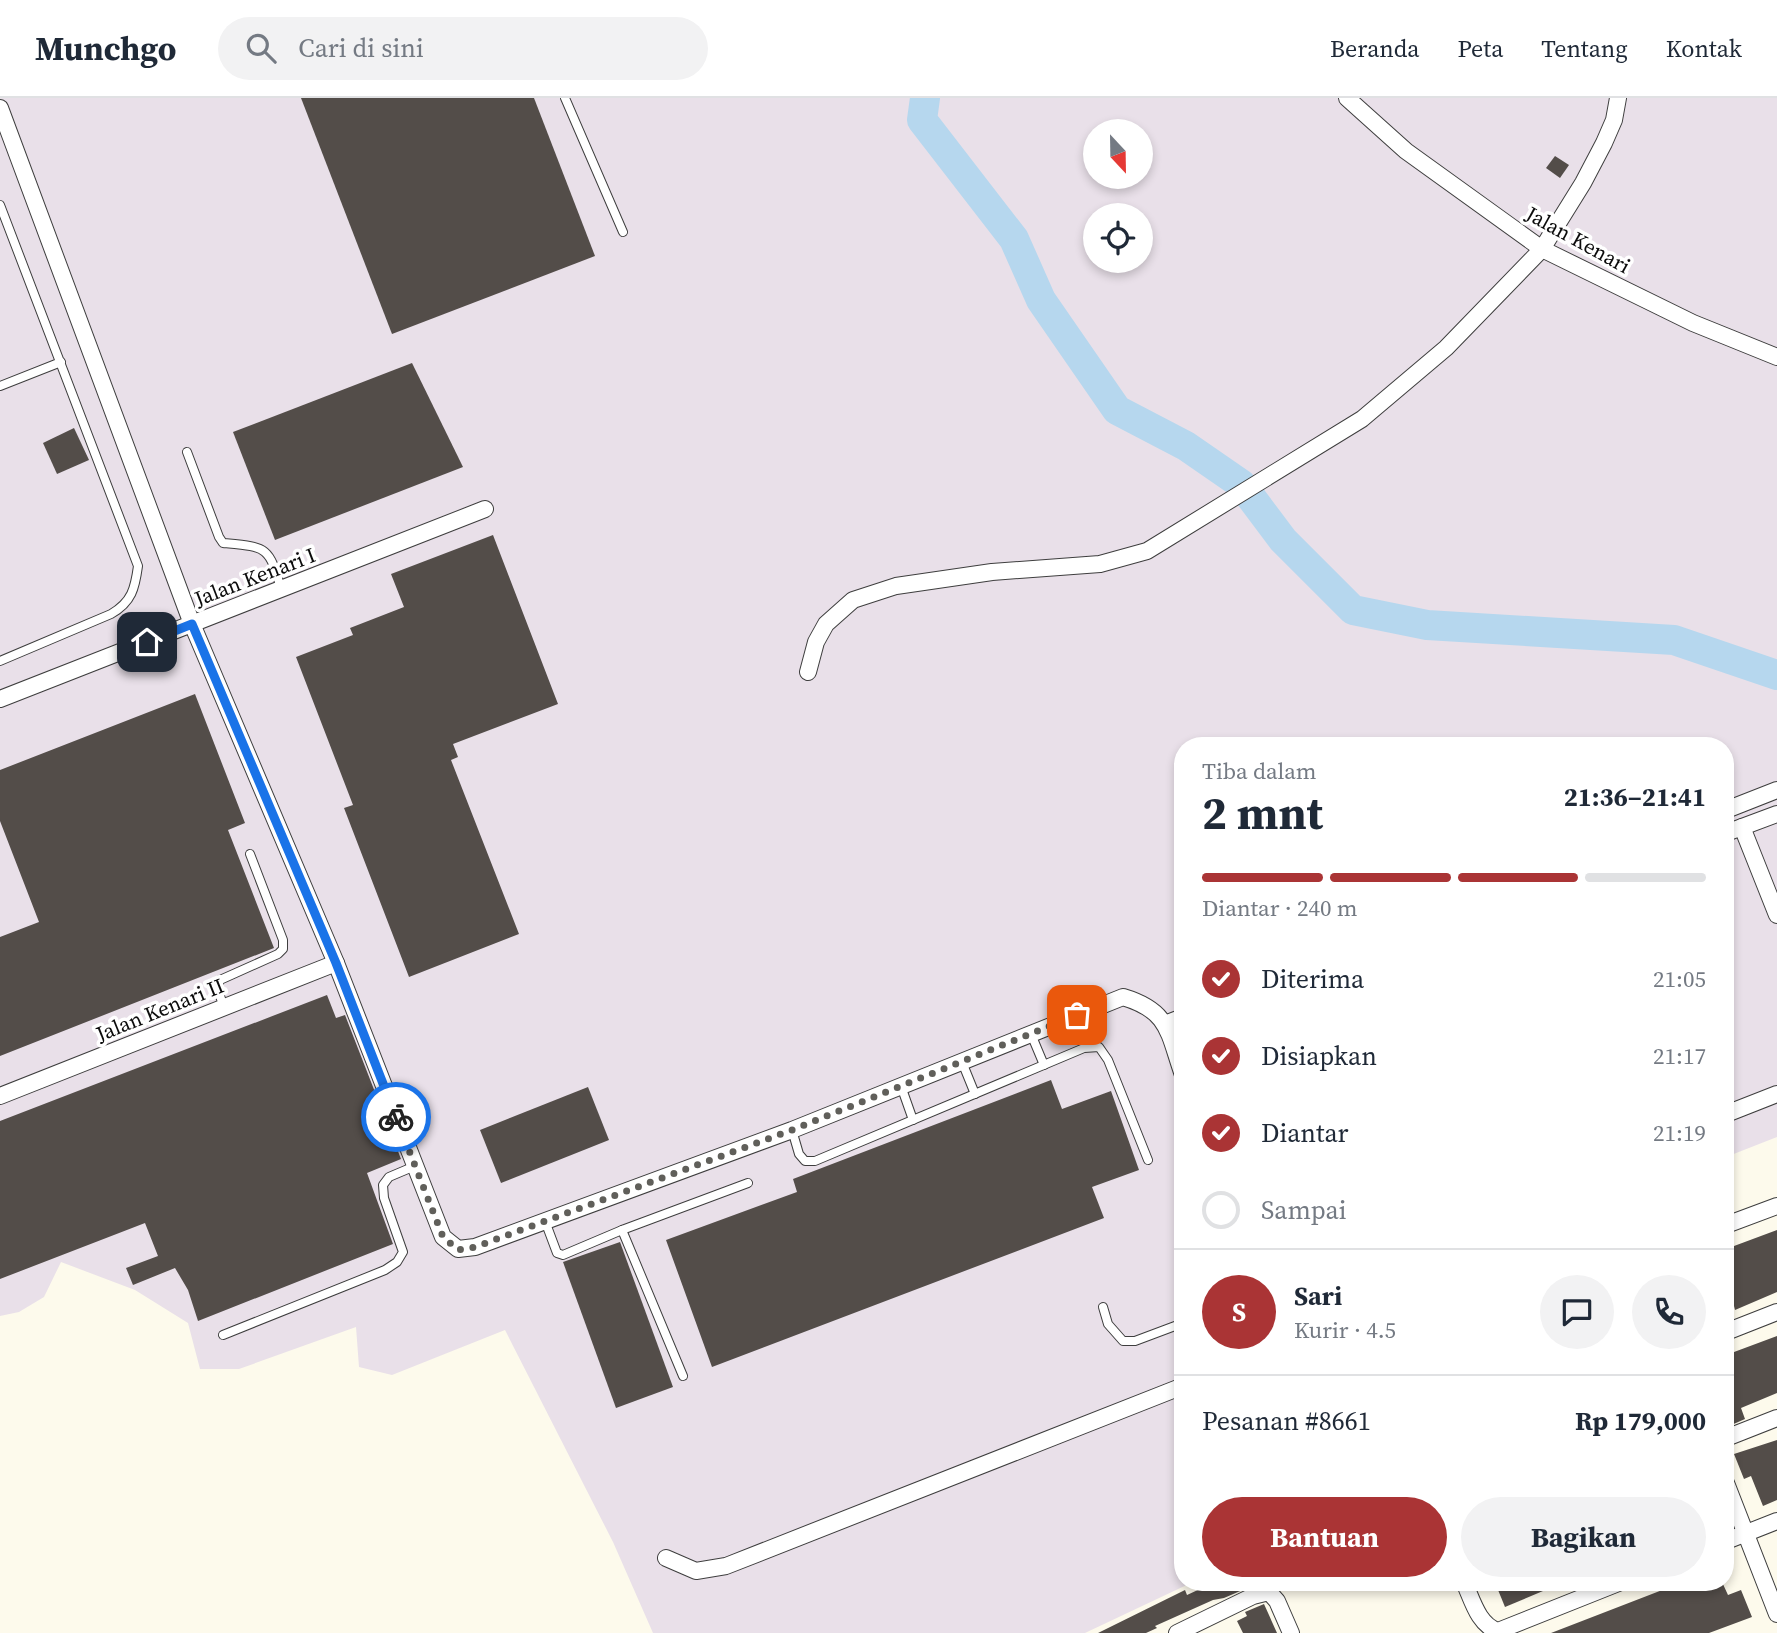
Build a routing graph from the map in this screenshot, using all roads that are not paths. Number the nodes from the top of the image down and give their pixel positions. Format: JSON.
{"nodes":[{"id":1,"x":565,"y":98,"type":"edge"},
{"id":2,"x":1347,"y":98,"type":"edge"},
{"id":3,"x":1619,"y":98,"type":"edge"},
{"id":4,"x":0,"y":108,"type":"edge"},
{"id":5,"x":0,"y":205,"type":"edge"},
{"id":6,"x":624,"y":232,"type":"dead end"},
{"id":7,"x":1542,"y":248,"type":"junction"},
{"id":8,"x":1777,"y":357,"type":"edge"},
{"id":9,"x":61,"y":362,"type":"junction"},
{"id":10,"x":0,"y":386,"type":"edge"},
{"id":11,"x":187,"y":452,"type":"dead end"},
{"id":12,"x":485,"y":509,"type":"dead end"},
{"id":13,"x":281,"y":589,"type":"junction"},
{"id":14,"x":192,"y":624,"type":"junction"},
{"id":15,"x":0,"y":661,"type":"edge"},
{"id":16,"x":808,"y":673,"type":"dead end"},
{"id":17,"x":0,"y":699,"type":"edge"},
{"id":18,"x":1777,"y":790,"type":"edge"},
{"id":19,"x":1734,"y":807,"type":"edge"},
{"id":20,"x":1777,"y":814,"type":"edge"},
{"id":21,"x":1742,"y":827,"type":"junction"},
{"id":22,"x":1734,"y":830,"type":"edge"},
{"id":23,"x":250,"y":854,"type":"dead end"},
{"id":24,"x":1777,"y":915,"type":"edge"},
{"id":25,"x":336,"y":963,"type":"junction"},
{"id":26,"x":224,"y":1007,"type":"junction"},
{"id":27,"x":1174,"y":1020,"type":"edge"},
{"id":28,"x":1165,"y":1024,"type":"junction"},
{"id":29,"x":1031,"y":1034,"type":"junction"},
{"id":30,"x":1174,"y":1036,"type":"edge"},
{"id":31,"x":962,"y":1062,"type":"junction"},
{"id":32,"x":1044,"y":1065,"type":"junction"},
{"id":33,"x":901,"y":1086,"type":"junction"},
{"id":34,"x":975,"y":1094,"type":"junction"},
{"id":35,"x":1777,"y":1094,"type":"edge"},
{"id":36,"x":0,"y":1096,"type":"edge"},
{"id":37,"x":1734,"y":1111,"type":"edge"},
{"id":38,"x":913,"y":1120,"type":"junction"},
{"id":39,"x":792,"y":1130,"type":"junction"},
{"id":40,"x":1148,"y":1160,"type":"dead end"},
{"id":41,"x":415,"y":1166,"type":"junction"},
{"id":42,"x":748,"y":1183,"type":"dead end"},
{"id":43,"x":1777,"y":1206,"type":"edge"},
{"id":44,"x":545,"y":1221,"type":"junction"},
{"id":45,"x":1734,"y":1222,"type":"edge"},
{"id":46,"x":622,"y":1230,"type":"junction"},
{"id":47,"x":1103,"y":1307,"type":"dead end"},
{"id":48,"x":1777,"y":1312,"type":"edge"},
{"id":49,"x":1174,"y":1326,"type":"edge"},
{"id":50,"x":1734,"y":1329,"type":"edge"},
{"id":51,"x":223,"y":1335,"type":"dead end"},
{"id":52,"x":683,"y":1376,"type":"dead end"},
{"id":53,"x":1174,"y":1390,"type":"edge"},
{"id":54,"x":1777,"y":1418,"type":"edge"},
{"id":55,"x":1734,"y":1435,"type":"edge"},
{"id":56,"x":1734,"y":1503,"type":"edge"},
{"id":57,"x":1777,"y":1521,"type":"edge"},
{"id":58,"x":1746,"y":1533,"type":"junction"},
{"id":59,"x":1734,"y":1538,"type":"edge"},
{"id":60,"x":666,"y":1559,"type":"dead end"},
{"id":61,"x":1468,"y":1591,"type":"edge"},
{"id":62,"x":1598,"y":1591,"type":"edge"},
{"id":63,"x":1777,"y":1614,"type":"edge"},
{"id":64,"x":1177,"y":1633,"type":"edge"},
{"id":65,"x":1291,"y":1633,"type":"edge"}],
"edges":[{"from":1,"to":6,"type":"lane"},
{"from":2,"to":7,"type":"street","name":"Jalan Kenari"},
{"from":3,"to":7,"type":"street"},
{"from":4,"to":14,"type":"street"},
{"from":5,"to":9,"type":"lane"},
{"from":7,"to":8,"type":"street","name":"Jalan Kenari"},
{"from":7,"to":16,"type":"street"},
{"from":9,"to":10,"type":"lane"},
{"from":9,"to":15,"type":"lane"},
{"from":11,"to":13,"type":"lane"},
{"from":12,"to":13,"type":"street","name":"Jalan Kenari I"},
{"from":13,"to":14,"type":"street","name":"Jalan Kenari I"},
{"from":14,"to":17,"type":"street","name":"Jalan Kenari I"},
{"from":14,"to":25,"type":"street"},
{"from":18,"to":19,"type":"street"},
{"from":20,"to":21,"type":"street"},
{"from":21,"to":22,"type":"street"},
{"from":21,"to":24,"type":"street"},
{"from":23,"to":26,"type":"lane"},
{"from":25,"to":26,"type":"street","name":"Jalan Kenari II"},
{"from":25,"to":41,"type":"street"},
{"from":26,"to":36,"type":"street","name":"Jalan Kenari II"},
{"from":27,"to":28,"type":"street"},
{"from":28,"to":29,"type":"street"},
{"from":28,"to":30,"type":"street"},
{"from":29,"to":31,"type":"street"},
{"from":29,"to":32,"type":"lane"},
{"from":31,"to":33,"type":"street"},
{"from":31,"to":34,"type":"lane"},
{"from":32,"to":34,"type":"lane"},
{"from":32,"to":40,"type":"lane"},
{"from":33,"to":38,"type":"lane"},
{"from":33,"to":39,"type":"street"},
{"from":34,"to":38,"type":"lane"},
{"from":35,"to":37,"type":"street"},
{"from":38,"to":39,"type":"lane"},
{"from":39,"to":44,"type":"street"},
{"from":41,"to":44,"type":"street"},
{"from":41,"to":51,"type":"lane"},
{"from":42,"to":46,"type":"lane"},
{"from":43,"to":45,"type":"street"},
{"from":44,"to":46,"type":"lane"},
{"from":46,"to":52,"type":"lane"},
{"from":47,"to":49,"type":"lane"},
{"from":48,"to":50,"type":"street"},
{"from":53,"to":60,"type":"street"},
{"from":54,"to":55,"type":"street"},
{"from":56,"to":58,"type":"street"},
{"from":57,"to":58,"type":"street"},
{"from":58,"to":59,"type":"street"},
{"from":58,"to":63,"type":"street"},
{"from":61,"to":62,"type":"street"},
{"from":64,"to":65,"type":"street"}]}
